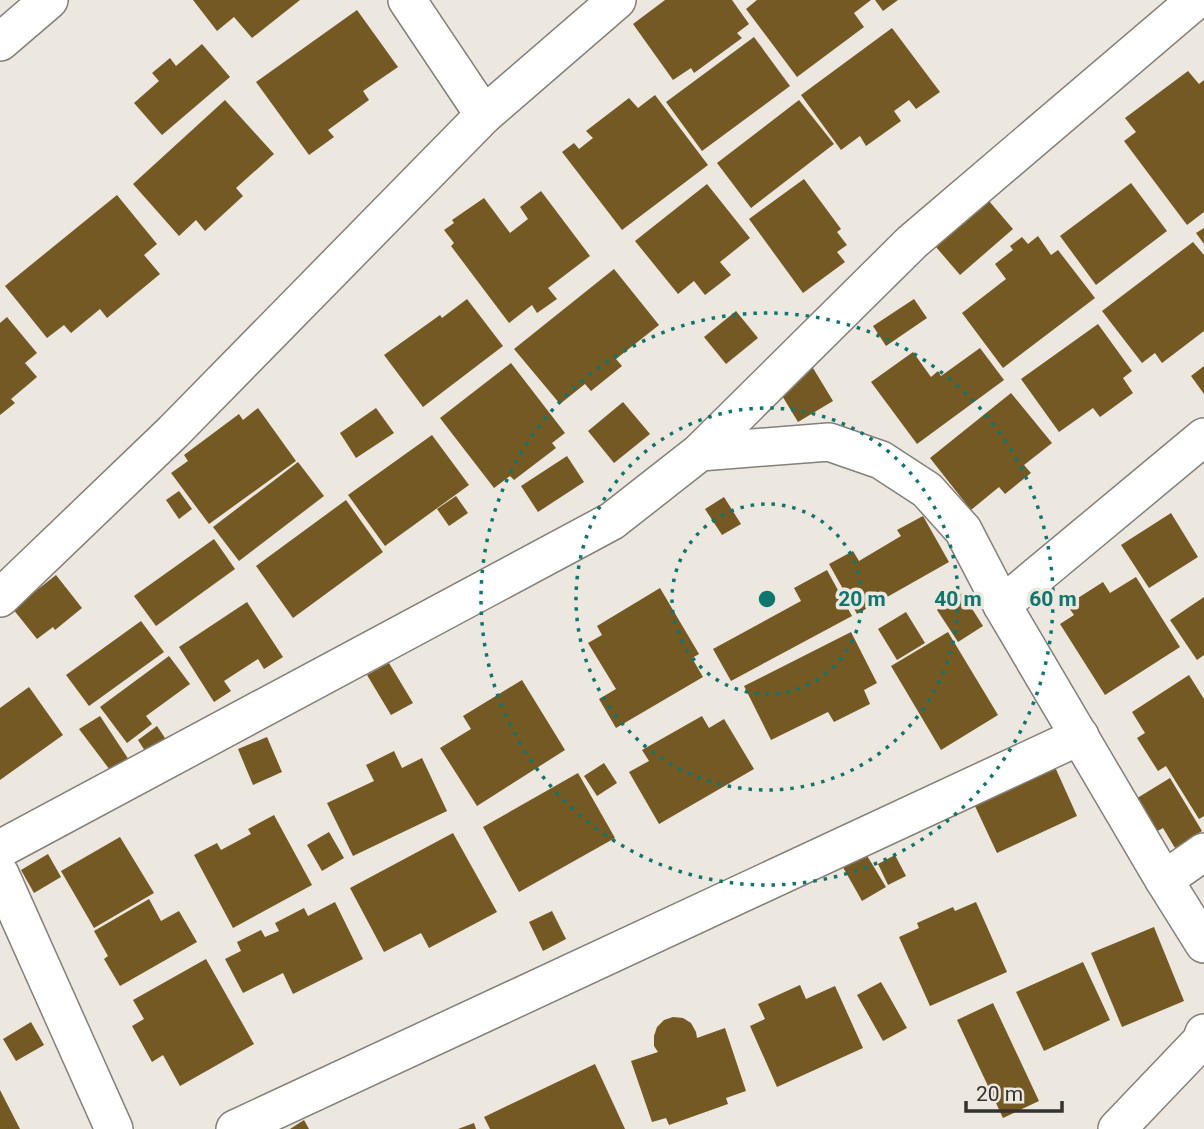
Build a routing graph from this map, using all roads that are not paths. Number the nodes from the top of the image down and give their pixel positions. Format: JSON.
{"nodes":[{"id":1,"x":48,"y":0,"type":"edge"},
{"id":2,"x":407,"y":0,"type":"edge"},
{"id":3,"x":617,"y":0,"type":"edge"},
{"id":4,"x":1196,"y":0,"type":"edge"},
{"id":5,"x":0,"y":43,"type":"edge"},
{"id":6,"x":484,"y":115,"type":"junction"},
{"id":7,"x":1204,"y":437,"type":"edge"},
{"id":8,"x":700,"y":452,"type":"junction"},
{"id":9,"x":0,"y":598,"type":"edge"},
{"id":10,"x":1002,"y":605,"type":"junction"},
{"id":11,"x":1080,"y":736,"type":"junction"},
{"id":12,"x":0,"y":849,"type":"edge"},
{"id":13,"x":1204,"y":852,"type":"edge"},
{"id":14,"x":0,"y":874,"type":"edge"},
{"id":15,"x":1164,"y":880,"type":"junction"},
{"id":16,"x":1204,"y":944,"type":"edge"},
{"id":17,"x":1204,"y":1033,"type":"edge"},
{"id":18,"x":114,"y":1129,"type":"edge"},
{"id":19,"x":235,"y":1129,"type":"edge"},
{"id":20,"x":1117,"y":1129,"type":"edge"}],
"edges":[{"from":1,"to":5,"type":"street"},
{"from":2,"to":6,"type":"street"},
{"from":3,"to":6,"type":"street"},
{"from":4,"to":8,"type":"street"},
{"from":6,"to":9,"type":"street"},
{"from":7,"to":10,"type":"street"},
{"from":8,"to":10,"type":"street"},
{"from":8,"to":12,"type":"street"},
{"from":10,"to":11,"type":"street"},
{"from":11,"to":15,"type":"street"},
{"from":11,"to":19,"type":"street"},
{"from":13,"to":15,"type":"street"},
{"from":14,"to":18,"type":"street"},
{"from":15,"to":16,"type":"street"},
{"from":17,"to":20,"type":"street"}]}
